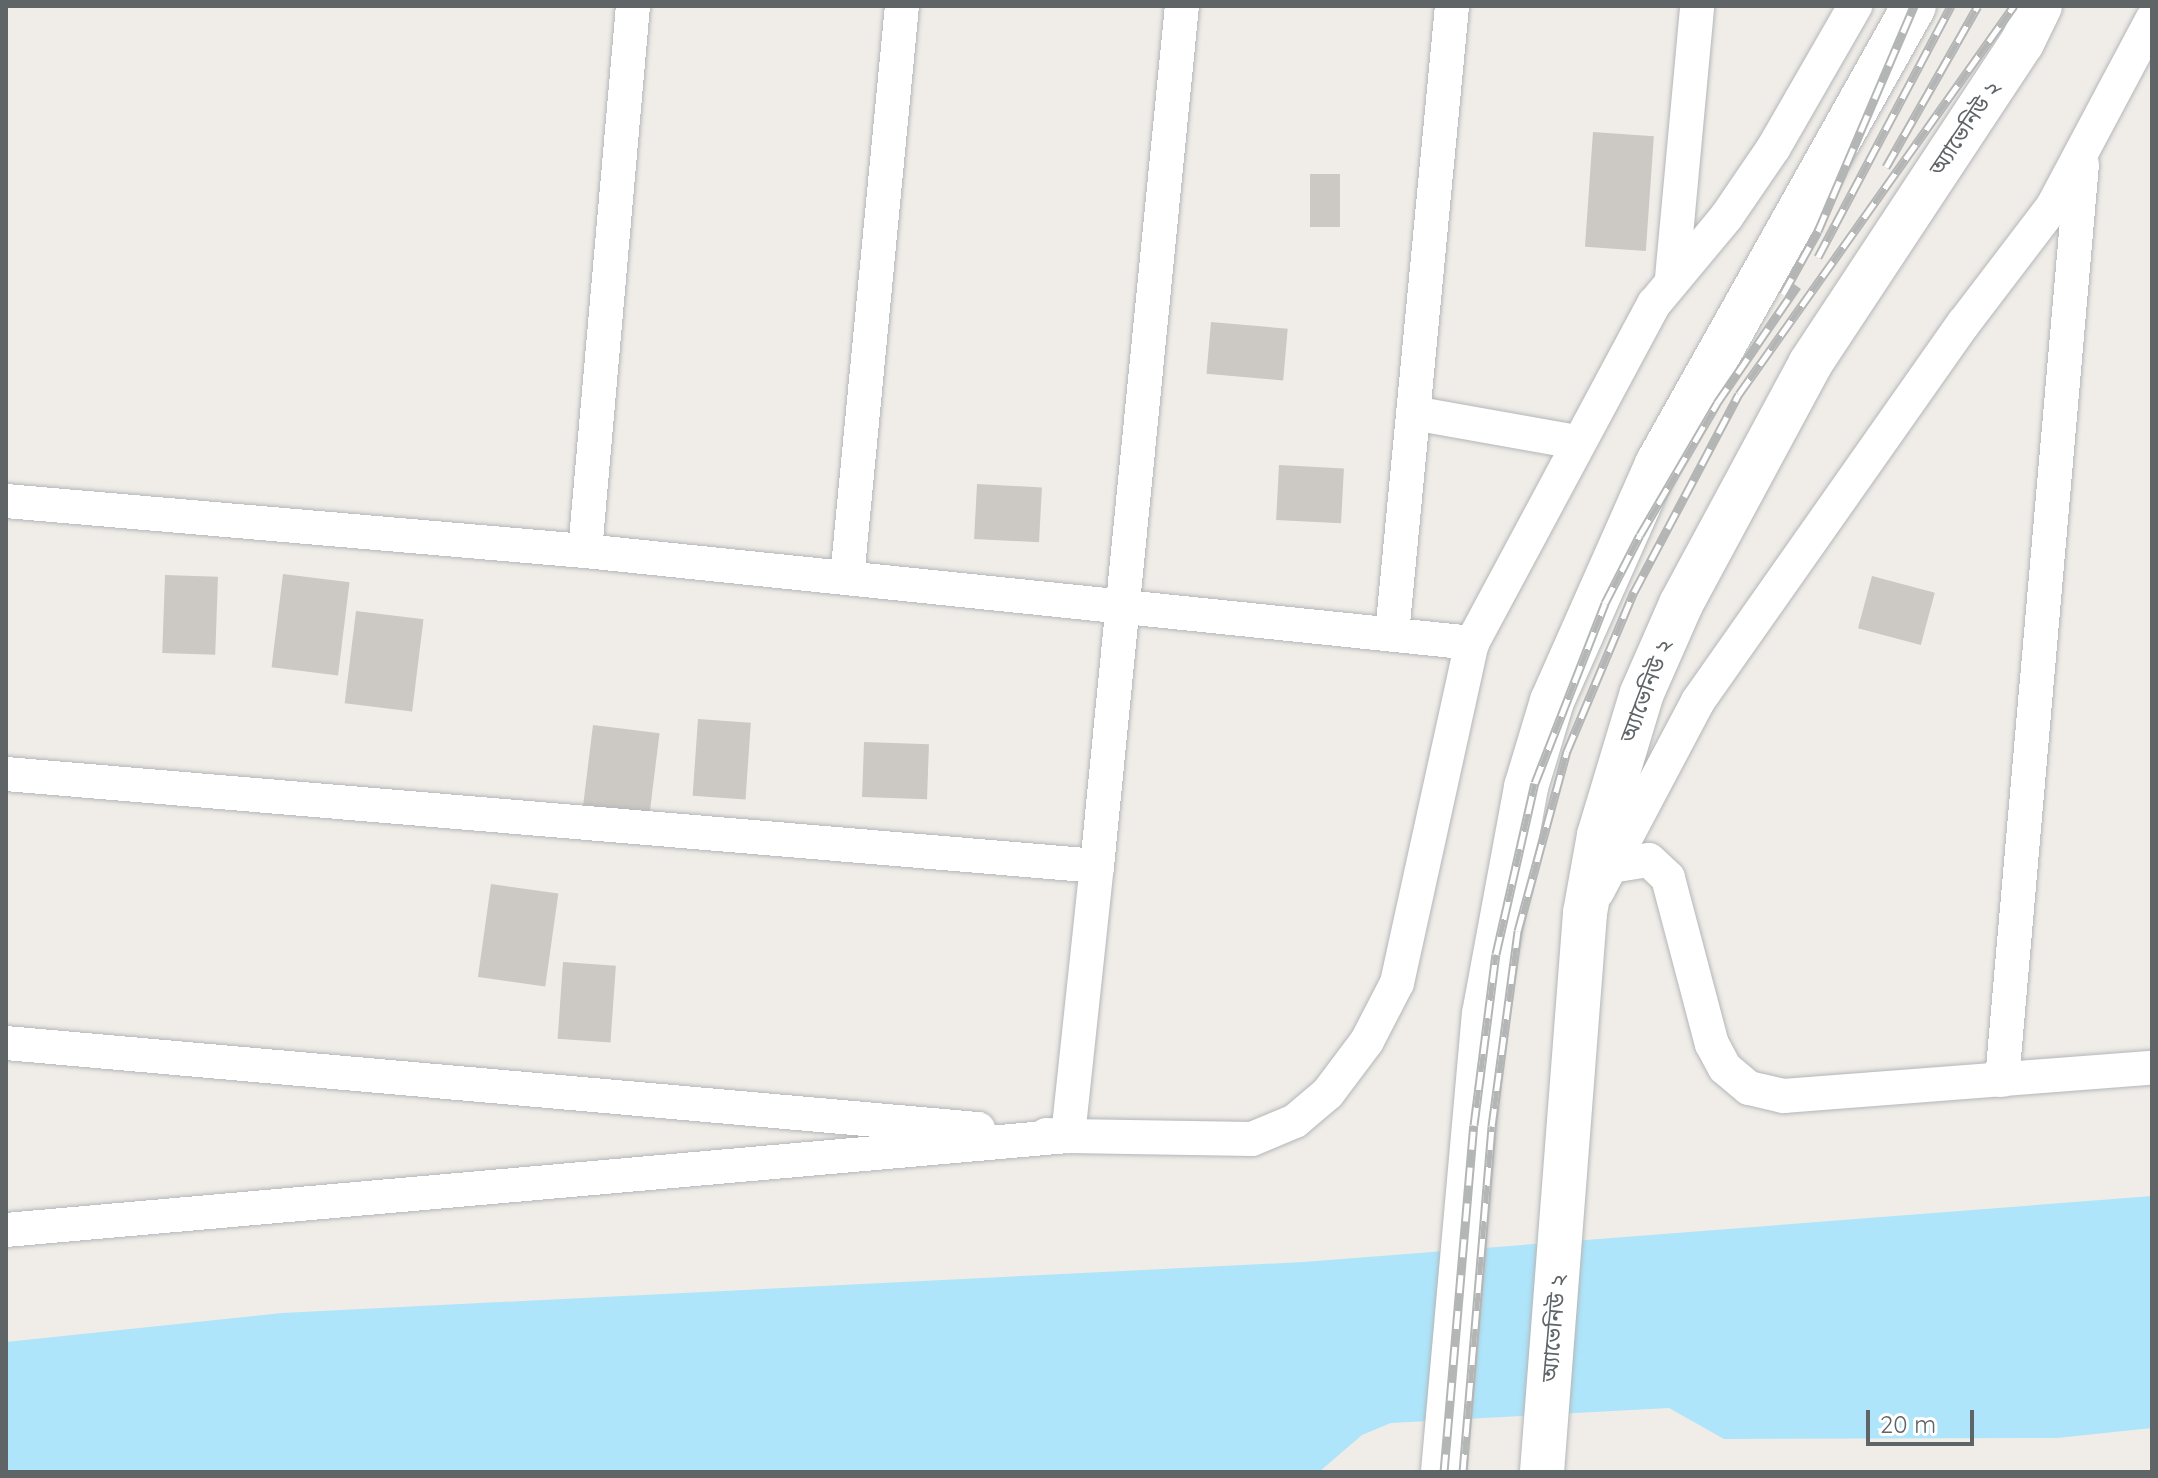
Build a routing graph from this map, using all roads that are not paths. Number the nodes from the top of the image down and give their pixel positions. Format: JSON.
{"nodes":[{"id":1,"x":633,"y":6,"type":"edge"},
{"id":2,"x":902,"y":6,"type":"edge"},
{"id":3,"x":1182,"y":6,"type":"edge"},
{"id":4,"x":1452,"y":6,"type":"edge"},
{"id":5,"x":1697,"y":6,"type":"edge"},
{"id":6,"x":1855,"y":6,"type":"edge"},
{"id":7,"x":1914,"y":6,"type":"edge"},
{"id":8,"x":2040,"y":6,"type":"edge"},
{"id":9,"x":2152,"y":20,"type":"edge"},
{"id":10,"x":2145,"y":53,"type":"edge"},
{"id":11,"x":2083,"y":156,"type":"junction"},
{"id":12,"x":1672,"y":278,"type":"junction"},
{"id":13,"x":1413,"y":413,"type":"junction"},
{"id":14,"x":1576,"y":442,"type":"junction"},
{"id":15,"x":6,"y":501,"type":"edge"},
{"id":16,"x":585,"y":551,"type":"junction"},
{"id":17,"x":847,"y":578,"type":"junction"},
{"id":18,"x":1123,"y":606,"type":"junction"},
{"id":19,"x":1392,"y":634,"type":"junction"},
{"id":20,"x":1472,"y":643,"type":"junction"},
{"id":21,"x":6,"y":774,"type":"edge"},
{"id":22,"x":1097,"y":866,"type":"junction"},
{"id":23,"x":1611,"y":866,"type":"junction"},
{"id":24,"x":1585,"y":913,"type":"junction"},
{"id":25,"x":6,"y":1043,"type":"edge"},
{"id":26,"x":2152,"y":1068,"type":"edge"},
{"id":27,"x":2002,"y":1080,"type":"junction"},
{"id":28,"x":1068,"y":1136,"type":"junction"},
{"id":29,"x":6,"y":1230,"type":"edge"},
{"id":30,"x":1443,"y":1472,"type":"edge"},
{"id":31,"x":1542,"y":1472,"type":"edge"}],
"edges":[{"from":1,"to":16,"type":"street"},
{"from":2,"to":17,"type":"street"},
{"from":3,"to":18,"type":"street"},
{"from":4,"to":13,"type":"street"},
{"from":5,"to":12,"type":"street"},
{"from":6,"to":12,"type":"street"},
{"from":7,"to":30,"type":"main road"},
{"from":8,"to":24,"type":"main road","name":"অ্যাভেনিউ ২"},
{"from":9,"to":10,"type":"street"},
{"from":10,"to":11,"type":"street"},
{"from":11,"to":23,"type":"street"},
{"from":11,"to":27,"type":"street"},
{"from":12,"to":14,"type":"street"},
{"from":13,"to":14,"type":"street"},
{"from":13,"to":19,"type":"street"},
{"from":14,"to":20,"type":"street"},
{"from":15,"to":16,"type":"street"},
{"from":16,"to":17,"type":"street"},
{"from":17,"to":18,"type":"street"},
{"from":18,"to":19,"type":"street"},
{"from":18,"to":22,"type":"street"},
{"from":19,"to":20,"type":"street"},
{"from":20,"to":28,"type":"street"},
{"from":21,"to":22,"type":"street"},
{"from":22,"to":28,"type":"street"},
{"from":23,"to":24,"type":"street"},
{"from":23,"to":27,"type":"street"},
{"from":24,"to":31,"type":"main road","name":"অ্যাভেনিউ ২"},
{"from":25,"to":28,"type":"street"},
{"from":26,"to":27,"type":"street"},
{"from":28,"to":29,"type":"street"}]}
